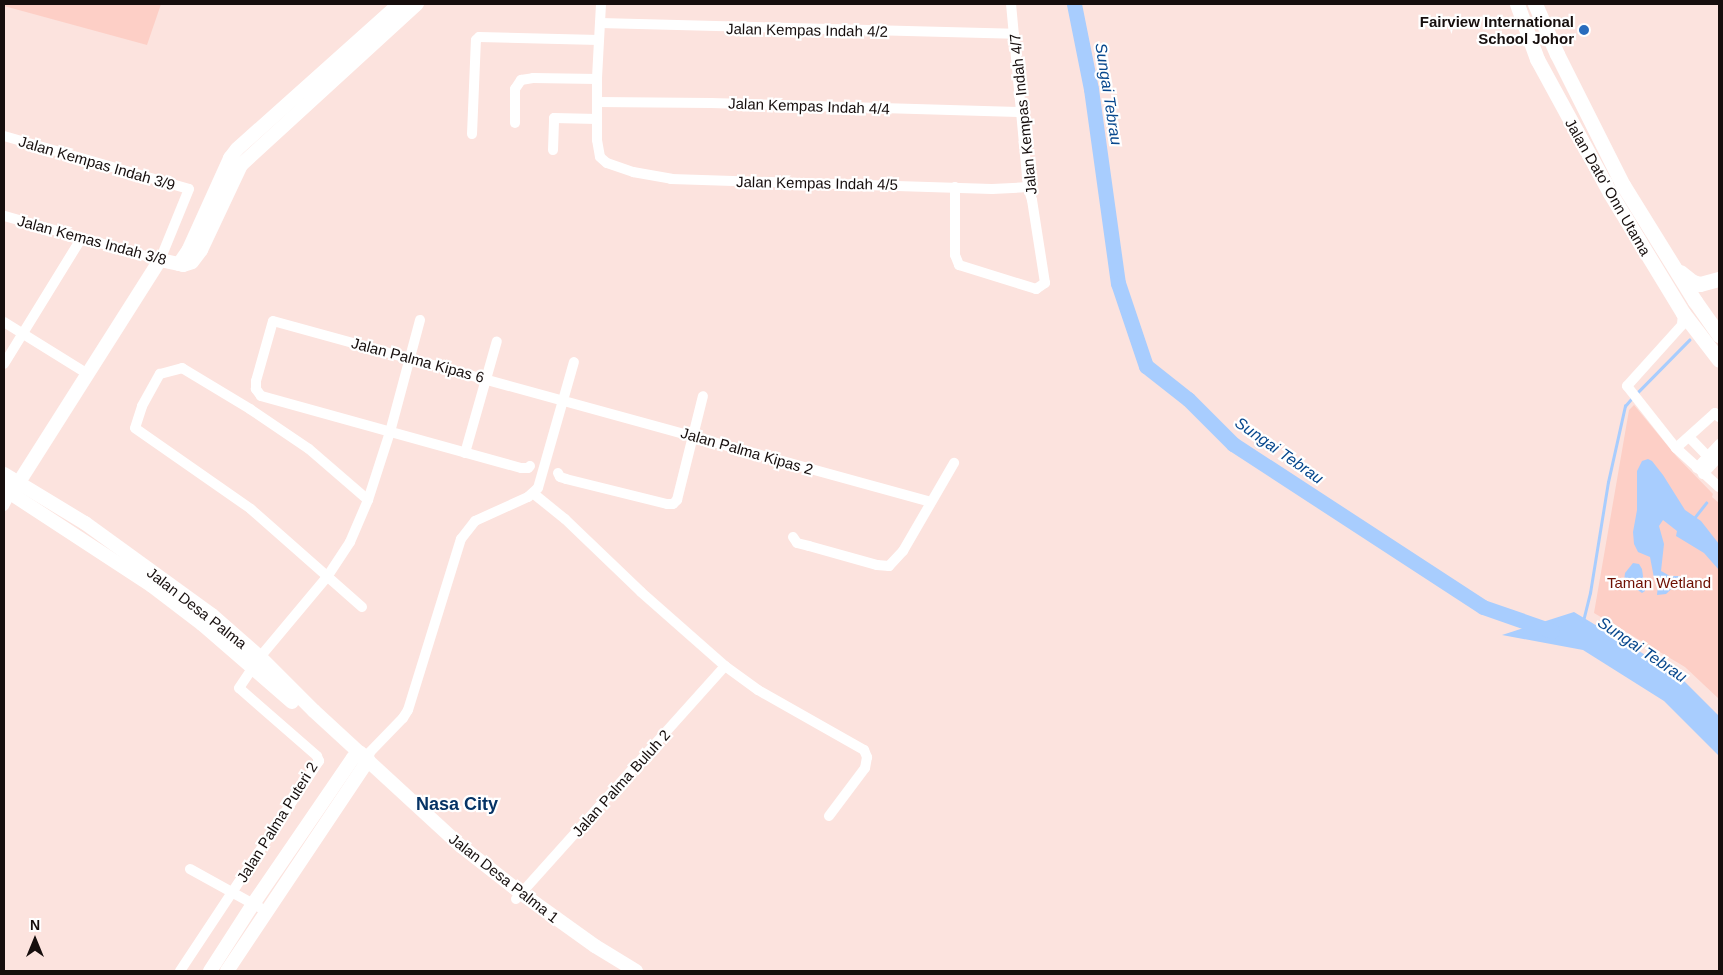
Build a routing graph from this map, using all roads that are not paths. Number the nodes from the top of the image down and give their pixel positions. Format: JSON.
{"nodes":[{"id":1,"x":399,"y":4,"type":"edge"},
{"id":2,"x":417,"y":4,"type":"edge"},
{"id":3,"x":601,"y":4,"type":"edge"},
{"id":4,"x":1011,"y":4,"type":"edge"},
{"id":5,"x":1516,"y":4,"type":"edge"},
{"id":6,"x":1535,"y":4,"type":"edge"},
{"id":7,"x":1541,"y":20,"type":"junction"},
{"id":8,"x":600,"y":23,"type":"junction"},
{"id":9,"x":1526,"y":27,"type":"junction"},
{"id":10,"x":378,"y":30,"type":"junction"},
{"id":11,"x":1014,"y":34,"type":"junction"},
{"id":12,"x":599,"y":40,"type":"junction"},
{"id":13,"x":597,"y":79,"type":"junction"},
{"id":14,"x":598,"y":102,"type":"junction"},
{"id":15,"x":1020,"y":112,"type":"junction"},
{"id":16,"x":597,"y":119,"type":"junction"},
{"id":17,"x":515,"y":123,"type":"dead end"},
{"id":18,"x":472,"y":134,"type":"dead end"},
{"id":19,"x":4,"y":136,"type":"edge"},
{"id":20,"x":553,"y":150,"type":"dead end"},
{"id":21,"x":1028,"y":187,"type":"junction"},
{"id":22,"x":955,"y":188,"type":"junction"},
{"id":23,"x":4,"y":216,"type":"edge"},
{"id":24,"x":81,"y":239,"type":"junction"},
{"id":25,"x":160,"y":260,"type":"junction"},
{"id":26,"x":1672,"y":264,"type":"junction"},
{"id":27,"x":1719,"y":280,"type":"edge"},
{"id":28,"x":1695,"y":301,"type":"junction"},
{"id":29,"x":1683,"y":313,"type":"junction"},
{"id":30,"x":420,"y":320,"type":"dead end"},
{"id":31,"x":4,"y":322,"type":"edge"},
{"id":32,"x":1717,"y":326,"type":"edge"},
{"id":33,"x":23,"y":334,"type":"junction"},
{"id":34,"x":1700,"y":336,"type":"junction"},
{"id":35,"x":497,"y":341,"type":"dead end"},
{"id":36,"x":410,"y":358,"type":"junction"},
{"id":37,"x":1719,"y":360,"type":"edge"},
{"id":38,"x":574,"y":362,"type":"dead end"},
{"id":39,"x":4,"y":364,"type":"edge"},
{"id":40,"x":88,"y":374,"type":"junction"},
{"id":41,"x":486,"y":378,"type":"junction"},
{"id":42,"x":703,"y":396,"type":"dead end"},
{"id":43,"x":563,"y":400,"type":"junction"},
{"id":44,"x":1719,"y":417,"type":"edge"},
{"id":45,"x":390,"y":432,"type":"junction"},
{"id":46,"x":693,"y":436,"type":"junction"},
{"id":47,"x":1689,"y":437,"type":"junction"},
{"id":48,"x":1719,"y":444,"type":"edge"},
{"id":49,"x":1676,"y":448,"type":"junction"},
{"id":50,"x":465,"y":453,"type":"junction"},
{"id":51,"x":1708,"y":457,"type":"junction"},
{"id":52,"x":1719,"y":457,"type":"edge"},
{"id":53,"x":954,"y":463,"type":"dead end"},
{"id":54,"x":530,"y":466,"type":"dead end"},
{"id":55,"x":1700,"y":471,"type":"junction"},
{"id":56,"x":558,"y":473,"type":"dead end"},
{"id":57,"x":4,"y":474,"type":"edge"},
{"id":58,"x":1719,"y":487,"type":"edge"},
{"id":59,"x":11,"y":488,"type":"edge"},
{"id":60,"x":534,"y":494,"type":"junction"},
{"id":61,"x":368,"y":500,"type":"junction"},
{"id":62,"x":931,"y":502,"type":"junction"},
{"id":63,"x":4,"y":506,"type":"edge"},
{"id":64,"x":792,"y":537,"type":"dead end"},
{"id":65,"x":327,"y":577,"type":"junction"},
{"id":66,"x":362,"y":607,"type":"dead end"},
{"id":67,"x":257,"y":662,"type":"junction"},
{"id":68,"x":725,"y":666,"type":"junction"},
{"id":69,"x":363,"y":758,"type":"junction"},
{"id":70,"x":829,"y":816,"type":"dead end"},
{"id":71,"x":190,"y":869,"type":"dead end"},
{"id":72,"x":233,"y":893,"type":"junction"},
{"id":73,"x":518,"y":896,"type":"junction"},
{"id":74,"x":253,"y":904,"type":"junction"},
{"id":75,"x":266,"y":911,"type":"junction"},
{"id":76,"x":180,"y":971,"type":"edge"},
{"id":77,"x":210,"y":971,"type":"edge"},
{"id":78,"x":227,"y":971,"type":"edge"},
{"id":79,"x":620,"y":971,"type":"edge"},
{"id":80,"x":636,"y":971,"type":"edge"}],
"edges":[{"from":1,"to":10,"type":"street"},
{"from":2,"to":10,"type":"street"},
{"from":3,"to":8,"type":"street"},
{"from":4,"to":11,"type":"street","name":"Jalan Kempas Indah 4/7"},
{"from":5,"to":9,"type":"main road","name":"Jalan Dato' Onn Utama"},
{"from":6,"to":7,"type":"main road","name":"Jalan Dato' Onn Utama"},
{"from":7,"to":9,"type":"main road"},
{"from":7,"to":26,"type":"main road","name":"Jalan Dato' Onn Utama"},
{"from":8,"to":11,"type":"street","name":"Jalan Kempas Indah 4/2"},
{"from":8,"to":12,"type":"street"},
{"from":9,"to":29,"type":"main road","name":"Jalan Dato' Onn Utama"},
{"from":10,"to":25,"type":"street","name":"Jalan Kemas Indah 3/8"},
{"from":11,"to":15,"type":"street","name":"Jalan Kempas Indah 4/7"},
{"from":12,"to":13,"type":"street"},
{"from":12,"to":18,"type":"street"},
{"from":13,"to":14,"type":"street"},
{"from":13,"to":17,"type":"street"},
{"from":14,"to":15,"type":"street","name":"Jalan Kempas Indah 4/4"},
{"from":14,"to":16,"type":"street"},
{"from":15,"to":21,"type":"street","name":"Jalan Kempas Indah 4/7"},
{"from":16,"to":20,"type":"street"},
{"from":16,"to":22,"type":"street","name":"Jalan Kempas Indah 4/5"},
{"from":19,"to":25,"type":"street","name":"Jalan Kempas Indah 3/9"},
{"from":21,"to":22,"type":"street","name":"Jalan Kempas Indah 4/5"},
{"from":21,"to":22,"type":"street","name":"Jalan Kempas Indah 4/7"},
{"from":23,"to":24,"type":"street","name":"Jalan Kemas Indah 3/8"},
{"from":24,"to":25,"type":"street","name":"Jalan Kemas Indah 3/8"},
{"from":24,"to":33,"type":"street"},
{"from":25,"to":40,"type":"street"},
{"from":26,"to":27,"type":"main road"},
{"from":26,"to":28,"type":"main road","name":"Jalan Dato' Onn Utama"},
{"from":27,"to":28,"type":"main road"},
{"from":28,"to":29,"type":"main road"},
{"from":28,"to":32,"type":"main road","name":"Jalan Dato' Onn Utama"},
{"from":29,"to":34,"type":"main road","name":"Jalan Dato' Onn Utama"},
{"from":29,"to":49,"type":"street"},
{"from":30,"to":36,"type":"street"},
{"from":31,"to":33,"type":"street"},
{"from":32,"to":34,"type":"main road"},
{"from":33,"to":39,"type":"street"},
{"from":33,"to":40,"type":"street"},
{"from":34,"to":37,"type":"main road","name":"Jalan Dato' Onn Utama"},
{"from":35,"to":41,"type":"street"},
{"from":36,"to":41,"type":"street","name":"Jalan Palma Kipas 6"},
{"from":36,"to":45,"type":"street"},
{"from":36,"to":45,"type":"street","name":"Jalan Palma Kipas 6"},
{"from":38,"to":43,"type":"street"},
{"from":40,"to":59,"type":"street"},
{"from":41,"to":43,"type":"street","name":"Jalan Palma Kipas 6"},
{"from":41,"to":50,"type":"street"},
{"from":42,"to":46,"type":"street"},
{"from":43,"to":46,"type":"street","name":"Jalan Palma Kipas 2"},
{"from":43,"to":60,"type":"street"},
{"from":44,"to":47,"type":"street"},
{"from":45,"to":50,"type":"street"},
{"from":45,"to":61,"type":"street"},
{"from":46,"to":56,"type":"street"},
{"from":46,"to":62,"type":"street","name":"Jalan Palma Kipas 2"},
{"from":47,"to":49,"type":"street"},
{"from":47,"to":51,"type":"street"},
{"from":48,"to":51,"type":"street"},
{"from":49,"to":55,"type":"street"},
{"from":50,"to":54,"type":"street"},
{"from":51,"to":55,"type":"street"},
{"from":52,"to":55,"type":"street"},
{"from":53,"to":62,"type":"street"},
{"from":55,"to":58,"type":"street"},
{"from":57,"to":59,"type":"street","name":"Jalan Desa Palma"},
{"from":59,"to":63,"type":"street"},
{"from":59,"to":67,"type":"street","name":"Jalan Desa Palma"},
{"from":60,"to":68,"type":"street"},
{"from":60,"to":69,"type":"street"},
{"from":61,"to":65,"type":"street"},
{"from":61,"to":65,"type":"street"},
{"from":62,"to":64,"type":"street"},
{"from":65,"to":66,"type":"street"},
{"from":65,"to":67,"type":"street"},
{"from":67,"to":69,"type":"street","name":"Jalan Desa Palma"},
{"from":67,"to":72,"type":"street","name":"Jalan Palma Puteri 2"},
{"from":68,"to":70,"type":"street"},
{"from":68,"to":73,"type":"street","name":"Jalan Palma Buluh 2"},
{"from":69,"to":73,"type":"street","name":"Jalan Desa Palma 1"},
{"from":69,"to":74,"type":"street"},
{"from":69,"to":75,"type":"street"},
{"from":71,"to":72,"type":"street"},
{"from":72,"to":74,"type":"street"},
{"from":72,"to":76,"type":"street","name":"Jalan Palma Puteri 2"},
{"from":73,"to":79,"type":"street","name":"Jalan Desa Palma 1"},
{"from":73,"to":80,"type":"street","name":"Jalan Desa Palma 1"},
{"from":74,"to":75,"type":"street"},
{"from":74,"to":77,"type":"street"},
{"from":75,"to":78,"type":"street"}]}
